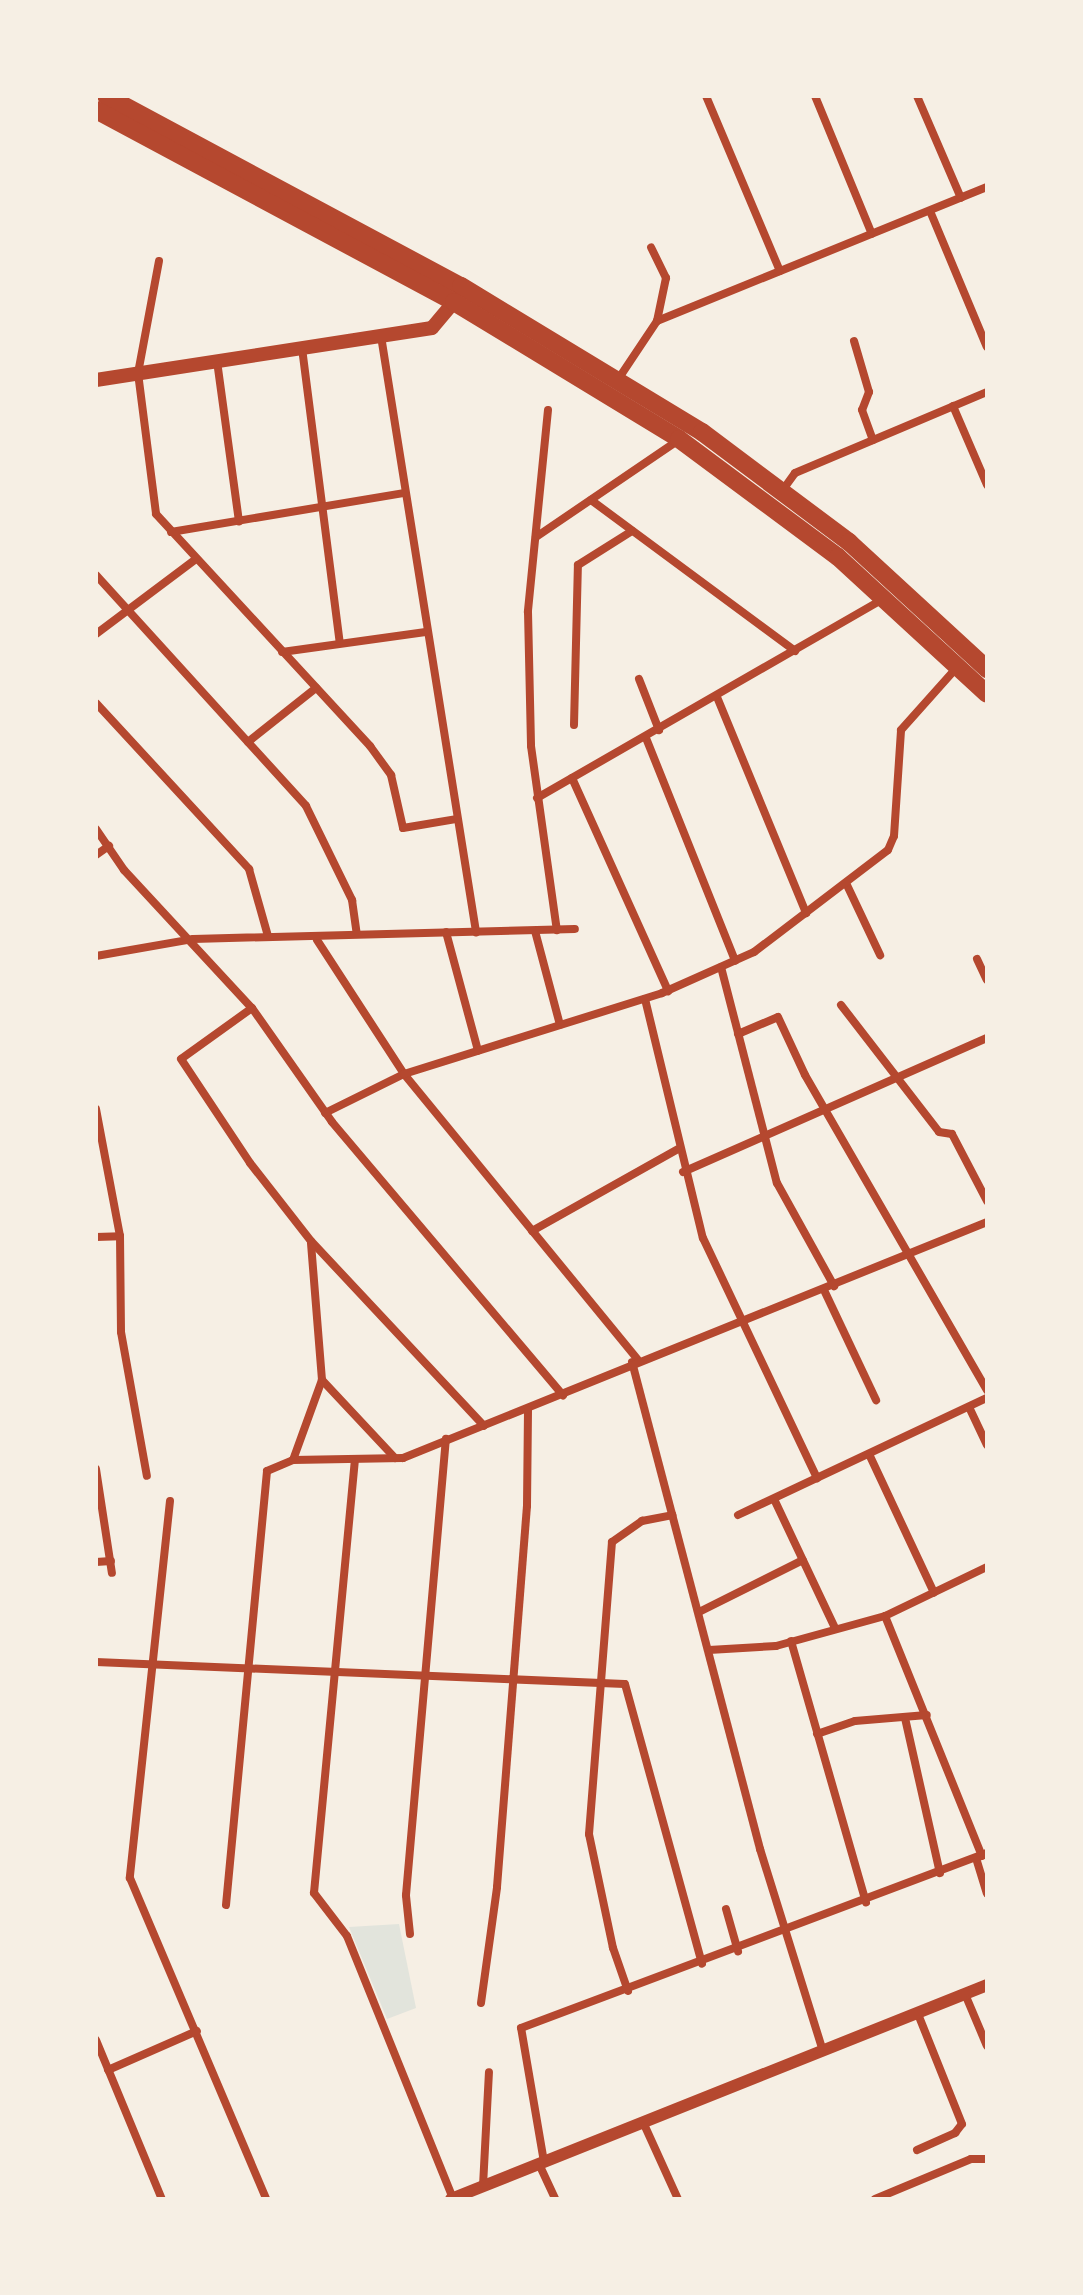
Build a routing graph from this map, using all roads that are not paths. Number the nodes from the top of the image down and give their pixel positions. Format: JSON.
{"nodes":[{"id":1,"x":106,"y":96,"type":"edge"},
{"id":2,"x":706,"y":96,"type":"edge"},
{"id":3,"x":815,"y":96,"type":"edge"},
{"id":4,"x":917,"y":96,"type":"edge"},
{"id":5,"x":96,"y":110,"type":"edge"},
{"id":6,"x":211,"y":162,"type":"junction"},
{"id":7,"x":987,"y":187,"type":"edge"},
{"id":8,"x":961,"y":198,"type":"junction"},
{"id":9,"x":930,"y":211,"type":"junction"},
{"id":10,"x":872,"y":234,"type":"junction"},
{"id":11,"x":651,"y":247,"type":"dead end"},
{"id":12,"x":159,"y":261,"type":"dead end"},
{"id":13,"x":780,"y":271,"type":"junction"},
{"id":14,"x":454,"y":302,"type":"junction"},
{"id":15,"x":657,"y":321,"type":"junction"},
{"id":16,"x":381,"y":336,"type":"junction"},
{"id":17,"x":854,"y":341,"type":"dead end"},
{"id":18,"x":987,"y":347,"type":"edge"},
{"id":19,"x":302,"y":348,"type":"junction"},
{"id":20,"x":217,"y":361,"type":"junction"},
{"id":21,"x":138,"y":373,"type":"junction"},
{"id":22,"x":619,"y":378,"type":"junction"},
{"id":23,"x":96,"y":380,"type":"edge"},
{"id":24,"x":987,"y":392,"type":"edge"},
{"id":25,"x":953,"y":406,"type":"junction"},
{"id":26,"x":548,"y":410,"type":"dead end"},
{"id":27,"x":679,"y":439,"type":"junction"},
{"id":28,"x":873,"y":440,"type":"junction"},
{"id":29,"x":987,"y":485,"type":"edge"},
{"id":30,"x":782,"y":491,"type":"junction"},
{"id":31,"x":405,"y":493,"type":"junction"},
{"id":32,"x":591,"y":500,"type":"junction"},
{"id":33,"x":322,"y":507,"type":"junction"},
{"id":34,"x":239,"y":521,"type":"junction"},
{"id":35,"x":632,"y":531,"type":"junction"},
{"id":36,"x":171,"y":532,"type":"junction"},
{"id":37,"x":536,"y":537,"type":"junction"},
{"id":38,"x":844,"y":550,"type":"junction"},
{"id":39,"x":196,"y":559,"type":"junction"},
{"id":40,"x":96,"y":575,"type":"edge"},
{"id":41,"x":886,"y":598,"type":"junction"},
{"id":42,"x":127,"y":611,"type":"junction"},
{"id":43,"x":426,"y":632,"type":"junction"},
{"id":44,"x":96,"y":634,"type":"edge"},
{"id":45,"x":340,"y":643,"type":"junction"},
{"id":46,"x":795,"y":651,"type":"junction"},
{"id":47,"x":282,"y":652,"type":"junction"},
{"id":48,"x":959,"y":665,"type":"junction"},
{"id":49,"x":987,"y":669,"type":"edge"},
{"id":50,"x":639,"y":679,"type":"dead end"},
{"id":51,"x":316,"y":688,"type":"junction"},
{"id":52,"x":987,"y":694,"type":"edge"},
{"id":53,"x":717,"y":697,"type":"junction"},
{"id":54,"x":96,"y":703,"type":"edge"},
{"id":55,"x":574,"y":725,"type":"dead end"},
{"id":56,"x":659,"y":730,"type":"junction"},
{"id":57,"x":646,"y":738,"type":"junction"},
{"id":58,"x":248,"y":742,"type":"junction"},
{"id":59,"x":572,"y":778,"type":"junction"},
{"id":60,"x":537,"y":798,"type":"junction"},
{"id":61,"x":457,"y":819,"type":"junction"},
{"id":62,"x":96,"y":829,"type":"edge"},
{"id":63,"x":109,"y":846,"type":"junction"},
{"id":64,"x":96,"y":855,"type":"edge"},
{"id":65,"x":846,"y":883,"type":"junction"},
{"id":66,"x":806,"y":913,"type":"junction"},
{"id":67,"x":575,"y":929,"type":"dead end"},
{"id":68,"x":557,"y":930,"type":"junction"},
{"id":69,"x":535,"y":931,"type":"junction"},
{"id":70,"x":446,"y":932,"type":"junction"},
{"id":71,"x":476,"y":932,"type":"junction"},
{"id":72,"x":357,"y":934,"type":"junction"},
{"id":73,"x":268,"y":936,"type":"junction"},
{"id":74,"x":193,"y":939,"type":"junction"},
{"id":75,"x":317,"y":940,"type":"junction"},
{"id":76,"x":880,"y":955,"type":"dead end"},
{"id":77,"x":96,"y":956,"type":"edge"},
{"id":78,"x":977,"y":959,"type":"dead end"},
{"id":79,"x":735,"y":961,"type":"junction"},
{"id":80,"x":721,"y":967,"type":"junction"},
{"id":81,"x":987,"y":980,"type":"edge"},
{"id":82,"x":668,"y":991,"type":"junction"},
{"id":83,"x":645,"y":999,"type":"junction"},
{"id":84,"x":841,"y":1005,"type":"dead end"},
{"id":85,"x":252,"y":1008,"type":"junction"},
{"id":86,"x":560,"y":1025,"type":"junction"},
{"id":87,"x":738,"y":1034,"type":"junction"},
{"id":88,"x":987,"y":1038,"type":"edge"},
{"id":89,"x":478,"y":1051,"type":"junction"},
{"id":90,"x":404,"y":1074,"type":"junction"},
{"id":91,"x":896,"y":1077,"type":"junction"},
{"id":92,"x":827,"y":1106,"type":"junction"},
{"id":93,"x":96,"y":1109,"type":"edge"},
{"id":94,"x":325,"y":1113,"type":"junction"},
{"id":95,"x":764,"y":1135,"type":"junction"},
{"id":96,"x":678,"y":1149,"type":"junction"},
{"id":97,"x":683,"y":1172,"type":"junction"},
{"id":98,"x":987,"y":1201,"type":"edge"},
{"id":99,"x":987,"y":1222,"type":"edge"},
{"id":100,"x":532,"y":1231,"type":"junction"},
{"id":101,"x":120,"y":1236,"type":"junction"},
{"id":102,"x":96,"y":1237,"type":"edge"},
{"id":103,"x":311,"y":1241,"type":"junction"},
{"id":104,"x":910,"y":1254,"type":"junction"},
{"id":105,"x":834,"y":1286,"type":"junction"},
{"id":106,"x":824,"y":1290,"type":"junction"},
{"id":107,"x":741,"y":1324,"type":"junction"},
{"id":108,"x":634,"y":1361,"type":"junction"},
{"id":109,"x":322,"y":1380,"type":"junction"},
{"id":110,"x":987,"y":1390,"type":"edge"},
{"id":111,"x":563,"y":1395,"type":"junction"},
{"id":112,"x":987,"y":1398,"type":"edge"},
{"id":113,"x":876,"y":1400,"type":"dead end"},
{"id":114,"x":969,"y":1407,"type":"junction"},
{"id":115,"x":528,"y":1410,"type":"junction"},
{"id":116,"x":484,"y":1426,"type":"junction"},
{"id":117,"x":446,"y":1439,"type":"junction"},
{"id":118,"x":987,"y":1445,"type":"edge"},
{"id":119,"x":869,"y":1454,"type":"junction"},
{"id":120,"x":395,"y":1458,"type":"junction"},
{"id":121,"x":355,"y":1459,"type":"junction"},
{"id":122,"x":293,"y":1460,"type":"junction"},
{"id":123,"x":96,"y":1469,"type":"edge"},
{"id":124,"x":147,"y":1476,"type":"dead end"},
{"id":125,"x":817,"y":1478,"type":"junction"},
{"id":126,"x":774,"y":1499,"type":"junction"},
{"id":127,"x":170,"y":1501,"type":"dead end"},
{"id":128,"x":672,"y":1515,"type":"junction"},
{"id":129,"x":738,"y":1515,"type":"dead end"},
{"id":130,"x":803,"y":1560,"type":"junction"},
{"id":131,"x":111,"y":1561,"type":"junction"},
{"id":132,"x":96,"y":1562,"type":"edge"},
{"id":133,"x":987,"y":1567,"type":"edge"},
{"id":134,"x":112,"y":1573,"type":"dead end"},
{"id":135,"x":934,"y":1593,"type":"junction"},
{"id":136,"x":699,"y":1612,"type":"junction"},
{"id":137,"x":885,"y":1616,"type":"junction"},
{"id":138,"x":835,"y":1628,"type":"junction"},
{"id":139,"x":791,"y":1641,"type":"junction"},
{"id":140,"x":709,"y":1650,"type":"junction"},
{"id":141,"x":96,"y":1662,"type":"edge"},
{"id":142,"x":156,"y":1664,"type":"junction"},
{"id":143,"x":247,"y":1667,"type":"junction"},
{"id":144,"x":336,"y":1669,"type":"junction"},
{"id":145,"x":424,"y":1674,"type":"junction"},
{"id":146,"x":510,"y":1677,"type":"junction"},
{"id":147,"x":602,"y":1685,"type":"junction"},
{"id":148,"x":927,"y":1715,"type":"junction"},
{"id":149,"x":905,"y":1718,"type":"junction"},
{"id":150,"x":817,"y":1734,"type":"junction"},
{"id":151,"x":982,"y":1856,"type":"edge"},
{"id":152,"x":940,"y":1873,"type":"junction"},
{"id":153,"x":987,"y":1893,"type":"edge"},
{"id":154,"x":866,"y":1902,"type":"junction"},
{"id":155,"x":226,"y":1905,"type":"dead end"},
{"id":156,"x":726,"y":1909,"type":"dead end"},
{"id":157,"x":784,"y":1933,"type":"junction"},
{"id":158,"x":410,"y":1934,"type":"dead end"},
{"id":159,"x":738,"y":1951,"type":"junction"},
{"id":160,"x":702,"y":1964,"type":"junction"},
{"id":161,"x":987,"y":1985,"type":"edge"},
{"id":162,"x":628,"y":1991,"type":"junction"},
{"id":163,"x":965,"y":1994,"type":"junction"},
{"id":164,"x":481,"y":2003,"type":"dead end"},
{"id":165,"x":918,"y":2014,"type":"junction"},
{"id":166,"x":197,"y":2031,"type":"junction"},
{"id":167,"x":96,"y":2040,"type":"edge"},
{"id":168,"x":987,"y":2046,"type":"edge"},
{"id":169,"x":823,"y":2051,"type":"junction"},
{"id":170,"x":108,"y":2070,"type":"junction"},
{"id":171,"x":489,"y":2072,"type":"dead end"},
{"id":172,"x":643,"y":2122,"type":"junction"},
{"id":173,"x":917,"y":2150,"type":"dead end"},
{"id":174,"x":987,"y":2159,"type":"edge"},
{"id":175,"x":541,"y":2163,"type":"junction"},
{"id":176,"x":483,"y":2186,"type":"junction"},
{"id":177,"x":162,"y":2199,"type":"edge"},
{"id":178,"x":266,"y":2199,"type":"edge"},
{"id":179,"x":452,"y":2199,"type":"edge"},
{"id":180,"x":555,"y":2199,"type":"edge"},
{"id":181,"x":678,"y":2199,"type":"edge"},
{"id":182,"x":875,"y":2199,"type":"edge"}],
"edges":[{"from":1,"to":6,"type":"highway"},
{"from":2,"to":13,"type":"street"},
{"from":3,"to":10,"type":"street"},
{"from":4,"to":8,"type":"street"},
{"from":5,"to":6,"type":"highway"},
{"from":6,"to":14,"type":"highway"},
{"from":6,"to":22,"type":"highway"},
{"from":7,"to":8,"type":"street"},
{"from":8,"to":9,"type":"street"},
{"from":9,"to":10,"type":"street"},
{"from":9,"to":18,"type":"street"},
{"from":10,"to":13,"type":"street"},
{"from":11,"to":15,"type":"street"},
{"from":12,"to":21,"type":"street"},
{"from":13,"to":15,"type":"street"},
{"from":14,"to":16,"type":"main road"},
{"from":14,"to":27,"type":"highway"},
{"from":15,"to":22,"type":"street"},
{"from":16,"to":19,"type":"main road"},
{"from":16,"to":31,"type":"street"},
{"from":17,"to":28,"type":"street"},
{"from":19,"to":20,"type":"main road"},
{"from":19,"to":33,"type":"street"},
{"from":20,"to":21,"type":"main road"},
{"from":20,"to":34,"type":"street"},
{"from":21,"to":23,"type":"main road"},
{"from":21,"to":36,"type":"street"},
{"from":22,"to":30,"type":"highway"},
{"from":24,"to":25,"type":"street"},
{"from":25,"to":28,"type":"street"},
{"from":25,"to":29,"type":"street"},
{"from":26,"to":37,"type":"street"},
{"from":27,"to":32,"type":"street"},
{"from":27,"to":38,"type":"highway"},
{"from":28,"to":30,"type":"street"},
{"from":30,"to":38,"type":"highway"},
{"from":31,"to":33,"type":"street"},
{"from":31,"to":43,"type":"street"},
{"from":32,"to":35,"type":"street"},
{"from":32,"to":37,"type":"street"},
{"from":33,"to":34,"type":"street"},
{"from":33,"to":45,"type":"street"},
{"from":34,"to":36,"type":"street"},
{"from":35,"to":46,"type":"street"},
{"from":35,"to":55,"type":"street"},
{"from":36,"to":39,"type":"street"},
{"from":37,"to":60,"type":"street"},
{"from":38,"to":41,"type":"highway"},
{"from":38,"to":49,"type":"highway"},
{"from":39,"to":42,"type":"street"},
{"from":39,"to":47,"type":"street"},
{"from":40,"to":42,"type":"street"},
{"from":41,"to":46,"type":"street"},
{"from":41,"to":48,"type":"highway"},
{"from":42,"to":44,"type":"street"},
{"from":42,"to":58,"type":"street"},
{"from":43,"to":45,"type":"street"},
{"from":43,"to":61,"type":"street"},
{"from":45,"to":47,"type":"street"},
{"from":46,"to":53,"type":"street"},
{"from":47,"to":51,"type":"street"},
{"from":48,"to":52,"type":"highway"},
{"from":48,"to":65,"type":"street"},
{"from":50,"to":56,"type":"street"},
{"from":51,"to":58,"type":"street"},
{"from":51,"to":61,"type":"street"},
{"from":53,"to":56,"type":"street"},
{"from":53,"to":66,"type":"street"},
{"from":54,"to":73,"type":"street"},
{"from":56,"to":57,"type":"street"},
{"from":57,"to":59,"type":"street"},
{"from":57,"to":79,"type":"street"},
{"from":58,"to":72,"type":"street"},
{"from":59,"to":60,"type":"street"},
{"from":59,"to":82,"type":"street"},
{"from":60,"to":68,"type":"street"},
{"from":61,"to":71,"type":"street"},
{"from":62,"to":63,"type":"street"},
{"from":63,"to":64,"type":"street"},
{"from":63,"to":74,"type":"street"},
{"from":65,"to":66,"type":"street"},
{"from":65,"to":76,"type":"street"},
{"from":66,"to":79,"type":"street"},
{"from":67,"to":68,"type":"street"},
{"from":68,"to":69,"type":"street"},
{"from":69,"to":71,"type":"street"},
{"from":69,"to":86,"type":"street"},
{"from":70,"to":71,"type":"street"},
{"from":70,"to":72,"type":"street"},
{"from":70,"to":89,"type":"street"},
{"from":72,"to":75,"type":"street"},
{"from":73,"to":74,"type":"street"},
{"from":73,"to":75,"type":"street"},
{"from":74,"to":77,"type":"street"},
{"from":74,"to":85,"type":"street"},
{"from":75,"to":90,"type":"street"},
{"from":78,"to":81,"type":"street"},
{"from":79,"to":80,"type":"street"},
{"from":80,"to":82,"type":"street"},
{"from":80,"to":87,"type":"street"},
{"from":82,"to":83,"type":"street"},
{"from":83,"to":86,"type":"street"},
{"from":83,"to":96,"type":"street"},
{"from":84,"to":91,"type":"street"},
{"from":85,"to":94,"type":"street"},
{"from":85,"to":103,"type":"street"},
{"from":86,"to":89,"type":"street"},
{"from":87,"to":92,"type":"street"},
{"from":87,"to":95,"type":"street"},
{"from":88,"to":91,"type":"street"},
{"from":89,"to":90,"type":"street"},
{"from":90,"to":94,"type":"street"},
{"from":90,"to":100,"type":"street"},
{"from":91,"to":92,"type":"street"},
{"from":91,"to":98,"type":"street"},
{"from":92,"to":95,"type":"street"},
{"from":92,"to":104,"type":"street"},
{"from":93,"to":101,"type":"street"},
{"from":94,"to":111,"type":"street"},
{"from":95,"to":97,"type":"street"},
{"from":95,"to":105,"type":"street"},
{"from":96,"to":97,"type":"street"},
{"from":96,"to":100,"type":"street"},
{"from":97,"to":107,"type":"street"},
{"from":99,"to":104,"type":"street"},
{"from":100,"to":108,"type":"street"},
{"from":101,"to":102,"type":"street"},
{"from":101,"to":124,"type":"street"},
{"from":103,"to":109,"type":"street"},
{"from":103,"to":116,"type":"street"},
{"from":104,"to":105,"type":"street"},
{"from":104,"to":110,"type":"street"},
{"from":105,"to":106,"type":"street"},
{"from":106,"to":107,"type":"street"},
{"from":106,"to":113,"type":"street"},
{"from":107,"to":108,"type":"street"},
{"from":107,"to":125,"type":"street"},
{"from":108,"to":111,"type":"street"},
{"from":108,"to":128,"type":"street"},
{"from":109,"to":120,"type":"street"},
{"from":109,"to":122,"type":"street"},
{"from":111,"to":115,"type":"street"},
{"from":112,"to":114,"type":"street"},
{"from":114,"to":118,"type":"street"},
{"from":114,"to":119,"type":"street"},
{"from":115,"to":116,"type":"street"},
{"from":115,"to":146,"type":"street"},
{"from":116,"to":117,"type":"street"},
{"from":117,"to":120,"type":"street"},
{"from":117,"to":145,"type":"street"},
{"from":119,"to":125,"type":"street"},
{"from":119,"to":135,"type":"street"},
{"from":120,"to":121,"type":"street"},
{"from":121,"to":122,"type":"street"},
{"from":121,"to":144,"type":"street"},
{"from":122,"to":143,"type":"street"},
{"from":123,"to":131,"type":"street"},
{"from":125,"to":126,"type":"street"},
{"from":126,"to":129,"type":"street"},
{"from":126,"to":130,"type":"street"},
{"from":127,"to":142,"type":"street"},
{"from":128,"to":136,"type":"street"},
{"from":128,"to":147,"type":"street"},
{"from":130,"to":136,"type":"street"},
{"from":130,"to":138,"type":"street"},
{"from":131,"to":132,"type":"street"},
{"from":131,"to":134,"type":"street"},
{"from":133,"to":135,"type":"street"},
{"from":135,"to":137,"type":"street"},
{"from":136,"to":140,"type":"street"},
{"from":137,"to":138,"type":"street"},
{"from":137,"to":148,"type":"street"},
{"from":138,"to":139,"type":"street"},
{"from":139,"to":140,"type":"street"},
{"from":139,"to":150,"type":"street"},
{"from":140,"to":157,"type":"street"},
{"from":141,"to":142,"type":"street"},
{"from":142,"to":143,"type":"street"},
{"from":142,"to":166,"type":"street"},
{"from":143,"to":144,"type":"street"},
{"from":143,"to":155,"type":"street"},
{"from":144,"to":145,"type":"street"},
{"from":144,"to":179,"type":"street"},
{"from":145,"to":146,"type":"street"},
{"from":145,"to":158,"type":"street"},
{"from":146,"to":147,"type":"street"},
{"from":146,"to":164,"type":"street"},
{"from":147,"to":160,"type":"street"},
{"from":147,"to":162,"type":"street"},
{"from":148,"to":149,"type":"street"},
{"from":148,"to":151,"type":"street"},
{"from":149,"to":150,"type":"street"},
{"from":149,"to":152,"type":"street"},
{"from":150,"to":154,"type":"street"},
{"from":151,"to":152,"type":"street"},
{"from":151,"to":153,"type":"street"},
{"from":152,"to":154,"type":"street"},
{"from":154,"to":157,"type":"street"},
{"from":156,"to":159,"type":"street"},
{"from":157,"to":159,"type":"street"},
{"from":157,"to":169,"type":"street"},
{"from":159,"to":160,"type":"street"},
{"from":160,"to":162,"type":"street"},
{"from":161,"to":163,"type":"street"},
{"from":162,"to":175,"type":"street"},
{"from":163,"to":165,"type":"street"},
{"from":163,"to":168,"type":"street"},
{"from":165,"to":169,"type":"street"},
{"from":165,"to":173,"type":"street"},
{"from":166,"to":170,"type":"street"},
{"from":166,"to":178,"type":"street"},
{"from":167,"to":170,"type":"street"},
{"from":169,"to":172,"type":"street"},
{"from":170,"to":177,"type":"street"},
{"from":171,"to":176,"type":"street"},
{"from":172,"to":175,"type":"street"},
{"from":172,"to":181,"type":"street"},
{"from":174,"to":182,"type":"street"},
{"from":175,"to":176,"type":"street"},
{"from":175,"to":180,"type":"street"},
{"from":176,"to":179,"type":"street"}]}
